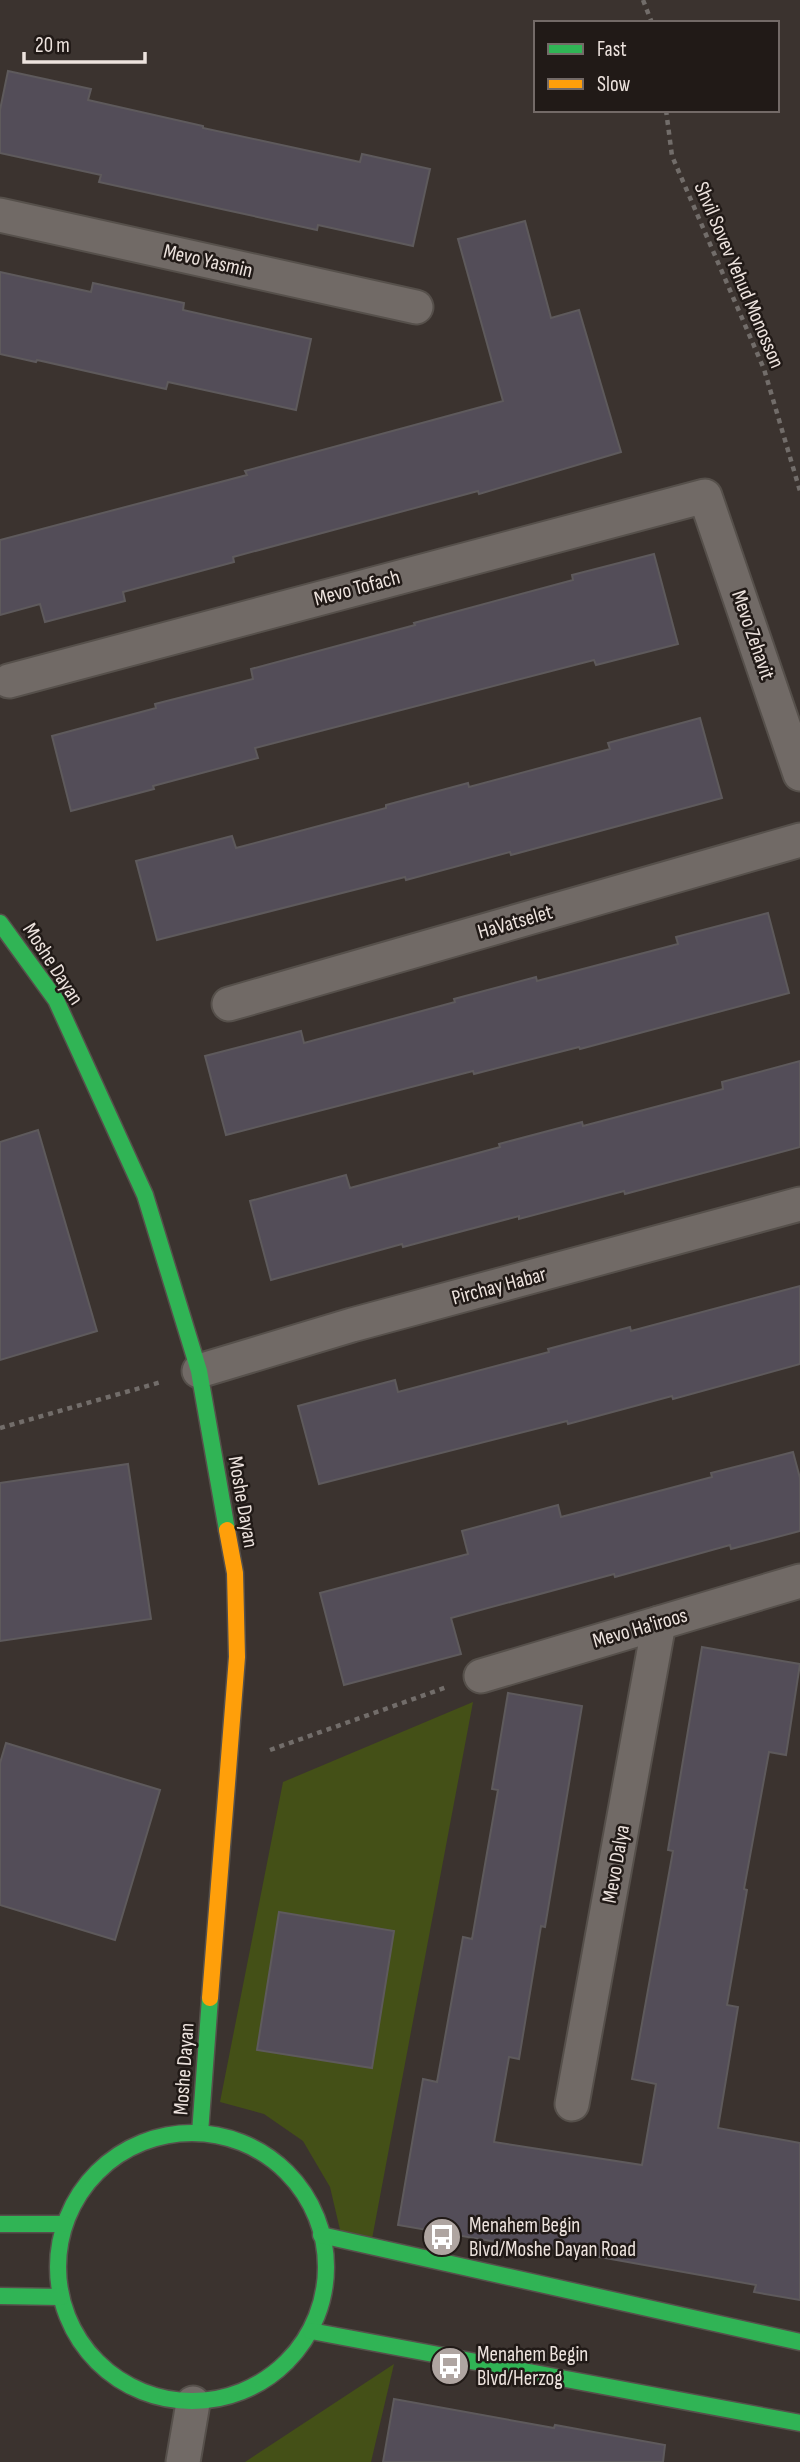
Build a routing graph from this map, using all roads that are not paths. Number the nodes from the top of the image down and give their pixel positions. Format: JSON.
{"nodes":[{"id":1,"x":0,"y":215,"type":"edge"},
{"id":2,"x":416,"y":307,"type":"dead end"},
{"id":3,"x":705,"y":496,"type":"joint"},
{"id":4,"x":9,"y":681,"type":"dead end"},
{"id":5,"x":800,"y":774,"type":"edge"},
{"id":6,"x":800,"y":840,"type":"edge"},
{"id":7,"x":0,"y":923,"type":"edge"},
{"id":8,"x":229,"y":1004,"type":"dead end"},
{"id":9,"x":800,"y":1204,"type":"edge"},
{"id":10,"x":199,"y":1371,"type":"junction"},
{"id":11,"x":800,"y":1581,"type":"edge"},
{"id":12,"x":659,"y":1623,"type":"junction"},
{"id":13,"x":481,"y":1675,"type":"road end"},
{"id":14,"x":572,"y":2104,"type":"dead end"},
{"id":15,"x":200,"y":2133,"type":"junction"},
{"id":16,"x":0,"y":2224,"type":"edge"},
{"id":17,"x":64,"y":2224,"type":"junction"},
{"id":18,"x":321,"y":2235,"type":"junction"},
{"id":19,"x":0,"y":2296,"type":"edge"},
{"id":20,"x":61,"y":2297,"type":"junction"},
{"id":21,"x":311,"y":2331,"type":"junction"},
{"id":22,"x":800,"y":2342,"type":"edge"},
{"id":23,"x":193,"y":2403,"type":"junction"},
{"id":24,"x":800,"y":2423,"type":"edge"},
{"id":25,"x":183,"y":2462,"type":"edge"}],
"edges":[{"from":1,"to":2,"type":"street","name":"Mevo Yasmin"},
{"from":3,"to":4,"type":"street","name":"Mevo Tofach"},
{"from":3,"to":5,"type":"street","name":"Mevo Zehavit"},
{"from":6,"to":8,"type":"street","name":"HaVatselet"},
{"from":7,"to":10,"type":"street","name":"Moshe Dayan"},
{"from":9,"to":10,"type":"street","name":"Pirchay Habar"},
{"from":10,"to":15,"type":"street","name":"Moshe Dayan"},
{"from":11,"to":12,"type":"street","name":"Mevo Ha'iroos"},
{"from":12,"to":13,"type":"street","name":"Mevo Ha'iroos"},
{"from":12,"to":14,"type":"street","name":"Mevo Dalya"},
{"from":15,"to":17,"type":"street"},
{"from":15,"to":18,"type":"street"},
{"from":16,"to":17,"type":"street"},
{"from":17,"to":20,"type":"street"},
{"from":18,"to":21,"type":"street"},
{"from":18,"to":22,"type":"street"},
{"from":19,"to":20,"type":"street"},
{"from":20,"to":23,"type":"street"},
{"from":21,"to":23,"type":"street"},
{"from":21,"to":24,"type":"street"},
{"from":23,"to":25,"type":"street"}]}
